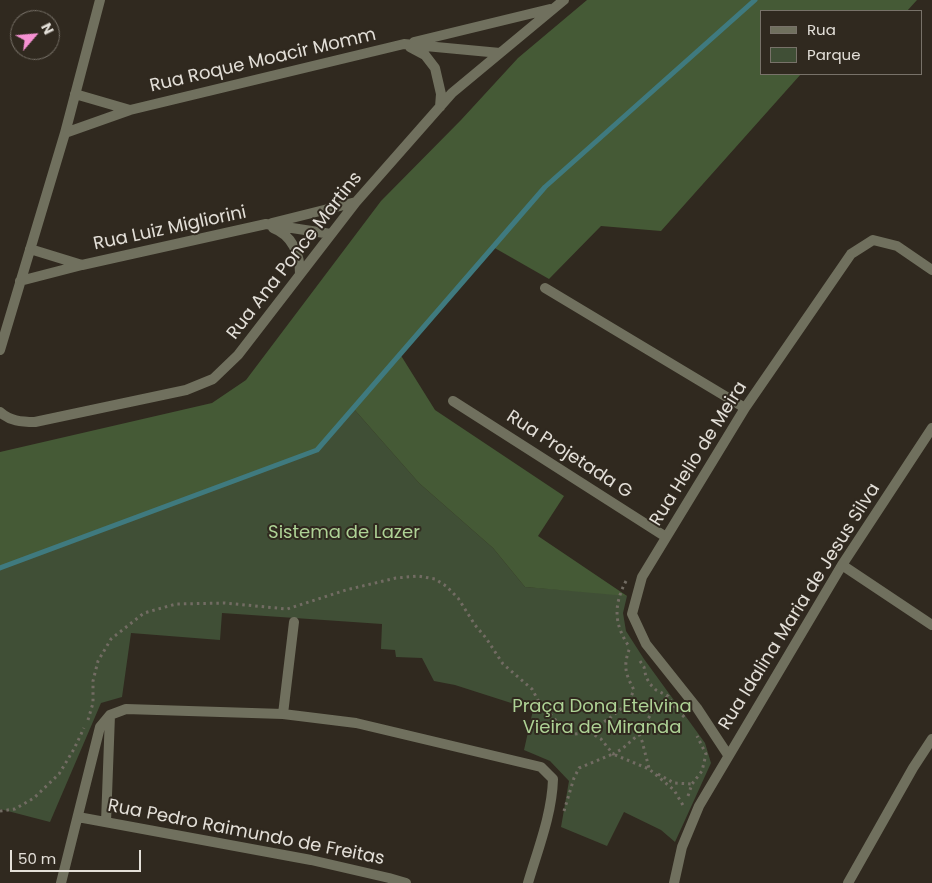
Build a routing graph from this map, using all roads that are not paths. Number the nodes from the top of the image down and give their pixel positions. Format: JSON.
{"nodes":[{"id":1,"x":100,"y":0,"type":"edge"},
{"id":2,"x":564,"y":0,"type":"edge"},
{"id":3,"x":554,"y":8,"type":"junction"},
{"id":4,"x":404,"y":44,"type":"junction"},
{"id":5,"x":500,"y":53,"type":"junction"},
{"id":6,"x":75,"y":94,"type":"junction"},
{"id":7,"x":440,"y":107,"type":"junction"},
{"id":8,"x":130,"y":110,"type":"junction"},
{"id":9,"x":66,"y":133,"type":"junction"},
{"id":10,"x":356,"y":202,"type":"junction"},
{"id":11,"x":266,"y":224,"type":"junction"},
{"id":12,"x":331,"y":234,"type":"junction"},
{"id":13,"x":30,"y":249,"type":"junction"},
{"id":14,"x":82,"y":265,"type":"junction"},
{"id":15,"x":932,"y":270,"type":"edge"},
{"id":16,"x":300,"y":274,"type":"junction"},
{"id":17,"x":20,"y":281,"type":"junction"},
{"id":18,"x":545,"y":288,"type":"dead end"},
{"id":19,"x":0,"y":350,"type":"edge"},
{"id":20,"x":453,"y":401,"type":"dead end"},
{"id":21,"x":744,"y":408,"type":"junction"},
{"id":22,"x":0,"y":412,"type":"edge"},
{"id":23,"x":932,"y":428,"type":"edge"},
{"id":24,"x":666,"y":537,"type":"junction"},
{"id":25,"x":842,"y":566,"type":"junction"},
{"id":26,"x":294,"y":622,"type":"dead end"},
{"id":27,"x":932,"y":626,"type":"edge"},
{"id":28,"x":283,"y":714,"type":"junction"},
{"id":29,"x":110,"y":715,"type":"junction"},
{"id":30,"x":932,"y":739,"type":"edge"},
{"id":31,"x":728,"y":754,"type":"junction"},
{"id":32,"x":78,"y":817,"type":"junction"},
{"id":33,"x":106,"y":822,"type":"junction"},
{"id":34,"x":62,"y":883,"type":"edge"},
{"id":35,"x":406,"y":883,"type":"edge"},
{"id":36,"x":528,"y":883,"type":"edge"},
{"id":37,"x":674,"y":883,"type":"edge"},
{"id":38,"x":848,"y":883,"type":"edge"}],
"edges":[{"from":1,"to":6,"type":"street"},
{"from":2,"to":3,"type":"street","name":"Rua Ana Ponce Martins"},
{"from":3,"to":4,"type":"street","name":"Rua Roque Moacir Momm"},
{"from":3,"to":5,"type":"street","name":"Rua Ana Ponce Martins"},
{"from":4,"to":5,"type":"street","name":"Rua Roque Moacir Momm"},
{"from":4,"to":7,"type":"street","name":"Rua Roque Moacir Momm"},
{"from":4,"to":8,"type":"street","name":"Rua Roque Moacir Momm"},
{"from":5,"to":7,"type":"street","name":"Rua Ana Ponce Martins"},
{"from":6,"to":8,"type":"street","name":"Rua Roque Moacir Momm"},
{"from":6,"to":9,"type":"street"},
{"from":7,"to":10,"type":"street","name":"Rua Ana Ponce Martins"},
{"from":8,"to":9,"type":"street","name":"Rua Roque Moacir Momm"},
{"from":9,"to":13,"type":"street"},
{"from":10,"to":11,"type":"street","name":"Rua Luiz Migliorini"},
{"from":10,"to":12,"type":"street","name":"Rua Ana Ponce Martins"},
{"from":11,"to":12,"type":"street","name":"Rua Luiz Migliorini"},
{"from":11,"to":14,"type":"street","name":"Rua Luiz Migliorini"},
{"from":11,"to":16,"type":"street","name":"Rua Luiz Migliorini"},
{"from":12,"to":16,"type":"street","name":"Rua Ana Ponce Martins"},
{"from":13,"to":14,"type":"street","name":"Rua Luiz Migliorini"},
{"from":13,"to":17,"type":"street"},
{"from":14,"to":17,"type":"street","name":"Rua Luiz Migliorini"},
{"from":15,"to":21,"type":"street","name":"Rua Helio de Meira"},
{"from":16,"to":22,"type":"street","name":"Rua Ana Ponce Martins"},
{"from":17,"to":19,"type":"street"},
{"from":18,"to":21,"type":"street"},
{"from":20,"to":24,"type":"street","name":"Rua Projetada G"},
{"from":21,"to":24,"type":"street","name":"Rua Helio de Meira"},
{"from":23,"to":25,"type":"street","name":"Rua Idalina Maria de Jesus Silva"},
{"from":24,"to":31,"type":"street","name":"Rua Helio de Meira"},
{"from":25,"to":27,"type":"street"},
{"from":25,"to":31,"type":"street","name":"Rua Idalina Maria de Jesus Silva"},
{"from":26,"to":28,"type":"street"},
{"from":28,"to":29,"type":"street"},
{"from":28,"to":36,"type":"street"},
{"from":29,"to":32,"type":"street"},
{"from":29,"to":33,"type":"street"},
{"from":30,"to":38,"type":"street"},
{"from":31,"to":37,"type":"street","name":"Rua Idalina Maria de Jesus Silva"},
{"from":32,"to":33,"type":"street","name":"Rua Pedro Raimundo de Freitas"},
{"from":32,"to":34,"type":"street"},
{"from":33,"to":35,"type":"street","name":"Rua Pedro Raimundo de Freitas"}]}
